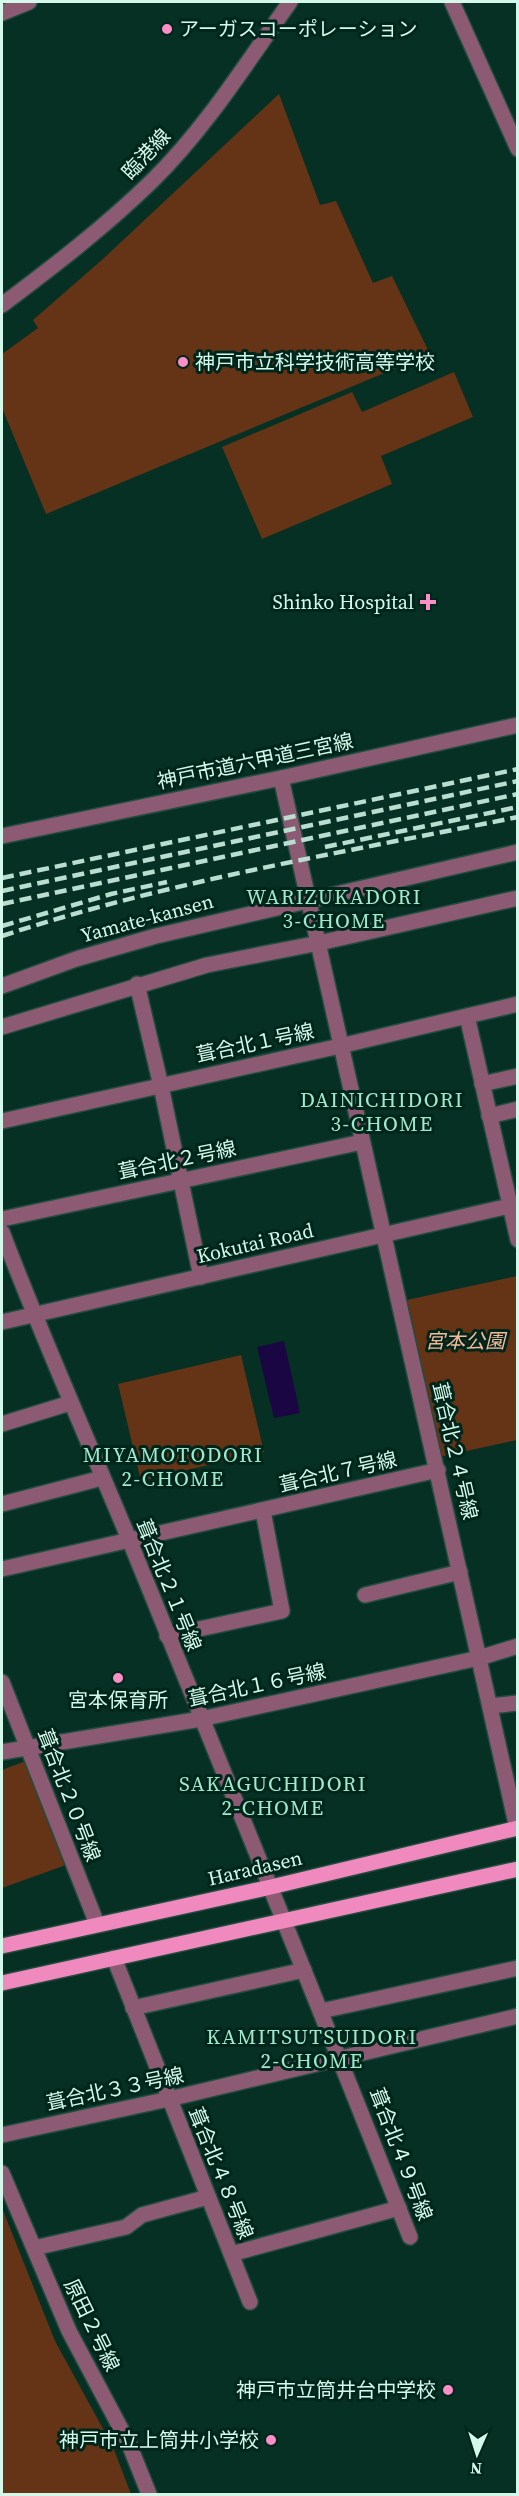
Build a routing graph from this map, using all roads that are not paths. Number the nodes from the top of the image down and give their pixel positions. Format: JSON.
{"nodes":[{"id":1,"x":29,"y":2,"type":"edge"},
{"id":2,"x":290,"y":2,"type":"edge"},
{"id":3,"x":452,"y":2,"type":"edge"},
{"id":4,"x":2,"y":13,"type":"edge"},
{"id":5,"x":518,"y":148,"type":"edge"},
{"id":6,"x":2,"y":305,"type":"edge"},
{"id":7,"x":518,"y":725,"type":"edge"},
{"id":8,"x":281,"y":778,"type":"junction"},
{"id":9,"x":2,"y":836,"type":"edge"},
{"id":10,"x":518,"y":852,"type":"edge"},
{"id":11,"x":518,"y":898,"type":"edge"},
{"id":12,"x":308,"y":900,"type":"junction"},
{"id":13,"x":319,"y":943,"type":"junction"},
{"id":14,"x":137,"y":984,"type":"junction"},
{"id":15,"x":2,"y":986,"type":"edge"},
{"id":16,"x":518,"y":1004,"type":"edge"},
{"id":17,"x":467,"y":1016,"type":"junction"},
{"id":18,"x":2,"y":1027,"type":"edge"},
{"id":19,"x":340,"y":1046,"type":"junction"},
{"id":20,"x":518,"y":1076,"type":"edge"},
{"id":21,"x":483,"y":1084,"type":"junction"},
{"id":22,"x":161,"y":1086,"type":"junction"},
{"id":23,"x":518,"y":1109,"type":"edge"},
{"id":24,"x":489,"y":1116,"type":"junction"},
{"id":25,"x":2,"y":1121,"type":"edge"},
{"id":26,"x":362,"y":1142,"type":"junction"},
{"id":27,"x":181,"y":1180,"type":"junction"},
{"id":28,"x":514,"y":1205,"type":"edge"},
{"id":29,"x":2,"y":1220,"type":"edge"},
{"id":30,"x":2,"y":1232,"type":"edge"},
{"id":31,"x":384,"y":1235,"type":"junction"},
{"id":32,"x":518,"y":1240,"type":"edge"},
{"id":33,"x":201,"y":1277,"type":"junction"},
{"id":34,"x":33,"y":1315,"type":"junction"},
{"id":35,"x":2,"y":1322,"type":"edge"},
{"id":36,"x":70,"y":1402,"type":"junction"},
{"id":37,"x":2,"y":1424,"type":"edge"},
{"id":38,"x":438,"y":1470,"type":"junction"},
{"id":39,"x":102,"y":1478,"type":"junction"},
{"id":40,"x":2,"y":1504,"type":"edge"},
{"id":41,"x":262,"y":1510,"type":"junction"},
{"id":42,"x":129,"y":1541,"type":"junction"},
{"id":43,"x":2,"y":1569,"type":"edge"},
{"id":44,"x":460,"y":1572,"type":"junction"},
{"id":45,"x":365,"y":1595,"type":"dead end"},
{"id":46,"x":167,"y":1636,"type":"junction"},
{"id":47,"x":518,"y":1646,"type":"edge"},
{"id":48,"x":479,"y":1658,"type":"junction"},
{"id":49,"x":2,"y":1682,"type":"edge"},
{"id":50,"x":518,"y":1703,"type":"edge"},
{"id":51,"x":490,"y":1706,"type":"junction"},
{"id":52,"x":201,"y":1719,"type":"junction"},
{"id":53,"x":28,"y":1748,"type":"junction"},
{"id":54,"x":2,"y":1752,"type":"edge"},
{"id":55,"x":517,"y":1828,"type":"edge"},
{"id":56,"x":518,"y":1869,"type":"edge"},
{"id":57,"x":271,"y":1887,"type":"junction"},
{"id":58,"x":284,"y":1921,"type":"junction"},
{"id":59,"x":97,"y":1924,"type":"junction"},
{"id":60,"x":2,"y":1946,"type":"edge"},
{"id":61,"x":114,"y":1958,"type":"junction"},
{"id":62,"x":518,"y":1968,"type":"edge"},
{"id":63,"x":304,"y":1970,"type":"junction"},
{"id":64,"x":2,"y":1983,"type":"edge"},
{"id":65,"x":133,"y":2008,"type":"junction"},
{"id":66,"x":321,"y":2011,"type":"junction"},
{"id":67,"x":518,"y":2016,"type":"edge"},
{"id":68,"x":340,"y":2058,"type":"junction"},
{"id":69,"x":169,"y":2099,"type":"junction"},
{"id":70,"x":2,"y":2135,"type":"edge"},
{"id":71,"x":2,"y":2173,"type":"edge"},
{"id":72,"x":208,"y":2197,"type":"junction"},
{"id":73,"x":399,"y":2208,"type":"junction"},
{"id":74,"x":410,"y":2237,"type":"dead end"},
{"id":75,"x":34,"y":2248,"type":"junction"},
{"id":76,"x":231,"y":2254,"type":"junction"},
{"id":77,"x":250,"y":2302,"type":"dead end"},
{"id":78,"x":149,"y":2494,"type":"edge"}],
"edges":[{"from":1,"to":4,"type":"street"},
{"from":2,"to":6,"type":"street","name":"臨港線"},
{"from":3,"to":5,"type":"street"},
{"from":7,"to":8,"type":"street","name":"神戸市道六甲道三宮線"},
{"from":8,"to":9,"type":"street","name":"神戸市道六甲道三宮線"},
{"from":8,"to":12,"type":"street","name":"葺合北２４号線"},
{"from":10,"to":12,"type":"street","name":"Yamate-kansen"},
{"from":11,"to":13,"type":"street"},
{"from":12,"to":13,"type":"street","name":"葺合北２４号線"},
{"from":12,"to":15,"type":"street","name":"Yamate-kansen"},
{"from":13,"to":14,"type":"street"},
{"from":13,"to":19,"type":"street","name":"葺合北２４号線"},
{"from":14,"to":18,"type":"street"},
{"from":14,"to":22,"type":"street"},
{"from":16,"to":17,"type":"street","name":"葺合北１号線"},
{"from":17,"to":19,"type":"street","name":"葺合北１号線"},
{"from":17,"to":21,"type":"street"},
{"from":19,"to":22,"type":"street","name":"葺合北１号線"},
{"from":19,"to":26,"type":"street","name":"葺合北２４号線"},
{"from":20,"to":21,"type":"street"},
{"from":21,"to":24,"type":"street"},
{"from":22,"to":25,"type":"street","name":"葺合北１号線"},
{"from":22,"to":27,"type":"street"},
{"from":23,"to":24,"type":"street"},
{"from":24,"to":28,"type":"street"},
{"from":26,"to":27,"type":"street","name":"葺合北２号線"},
{"from":26,"to":31,"type":"street","name":"葺合北２４号線"},
{"from":27,"to":29,"type":"street","name":"葺合北２号線"},
{"from":27,"to":33,"type":"street"},
{"from":28,"to":31,"type":"street","name":"Kokutai Road"},
{"from":28,"to":32,"type":"street"},
{"from":30,"to":34,"type":"street","name":"葺合北２１号線"},
{"from":31,"to":33,"type":"street","name":"Kokutai Road"},
{"from":31,"to":38,"type":"street","name":"葺合北２４号線"},
{"from":33,"to":34,"type":"street","name":"Kokutai Road"},
{"from":34,"to":35,"type":"street","name":"Kokutai Road"},
{"from":34,"to":36,"type":"street","name":"葺合北２１号線"},
{"from":36,"to":37,"type":"street"},
{"from":36,"to":39,"type":"street","name":"葺合北２１号線"},
{"from":38,"to":41,"type":"street","name":"葺合北７号線"},
{"from":38,"to":44,"type":"street","name":"葺合北２４号線"},
{"from":39,"to":40,"type":"street"},
{"from":39,"to":42,"type":"street","name":"葺合北２１号線"},
{"from":41,"to":42,"type":"street","name":"葺合北７号線"},
{"from":41,"to":46,"type":"street"},
{"from":42,"to":43,"type":"street","name":"葺合北７号線"},
{"from":42,"to":46,"type":"street","name":"葺合北２１号線"},
{"from":44,"to":45,"type":"street"},
{"from":44,"to":48,"type":"street","name":"葺合北２４号線"},
{"from":46,"to":52,"type":"street","name":"葺合北２１号線"},
{"from":47,"to":48,"type":"street","name":"葺合北１６号線"},
{"from":48,"to":51,"type":"street","name":"葺合北２４号線"},
{"from":48,"to":52,"type":"street","name":"葺合北１６号線"},
{"from":49,"to":53,"type":"street","name":"葺合北２０号線"},
{"from":50,"to":51,"type":"street"},
{"from":51,"to":55,"type":"street","name":"葺合北２４号線"},
{"from":52,"to":53,"type":"street","name":"葺合北１６号線"},
{"from":52,"to":57,"type":"street","name":"葺合北２１号線"},
{"from":53,"to":54,"type":"street","name":"葺合北１６号線"},
{"from":53,"to":59,"type":"street","name":"葺合北２０号線"},
{"from":55,"to":57,"type":"main road","name":"Haradasen"},
{"from":56,"to":58,"type":"main road"},
{"from":57,"to":58,"type":"street","name":"葺合北２１号線"},
{"from":57,"to":59,"type":"main road","name":"Haradasen"},
{"from":58,"to":61,"type":"main road"},
{"from":58,"to":63,"type":"street","name":"葺合北４９号線"},
{"from":59,"to":60,"type":"main road","name":"Haradasen"},
{"from":61,"to":64,"type":"main road"},
{"from":61,"to":65,"type":"street","name":"葺合北４８号線"},
{"from":62,"to":66,"type":"street"},
{"from":63,"to":65,"type":"street"},
{"from":63,"to":66,"type":"street","name":"葺合北４９号線"},
{"from":65,"to":69,"type":"street","name":"葺合北４８号線"},
{"from":66,"to":68,"type":"street","name":"葺合北４９号線"},
{"from":67,"to":68,"type":"street","name":"葺合北３３号線"},
{"from":68,"to":69,"type":"street","name":"葺合北３３号線"},
{"from":68,"to":73,"type":"street","name":"葺合北４９号線"},
{"from":69,"to":70,"type":"street","name":"葺合北３３号線"},
{"from":69,"to":72,"type":"street","name":"葺合北４８号線"},
{"from":71,"to":75,"type":"street","name":"原田２号線"},
{"from":72,"to":75,"type":"street"},
{"from":72,"to":76,"type":"street","name":"葺合北４８号線"},
{"from":73,"to":74,"type":"street","name":"葺合北４９号線"},
{"from":73,"to":76,"type":"street"},
{"from":75,"to":78,"type":"street","name":"原田２号線"},
{"from":76,"to":77,"type":"street","name":"葺合北４８号線"}]}
